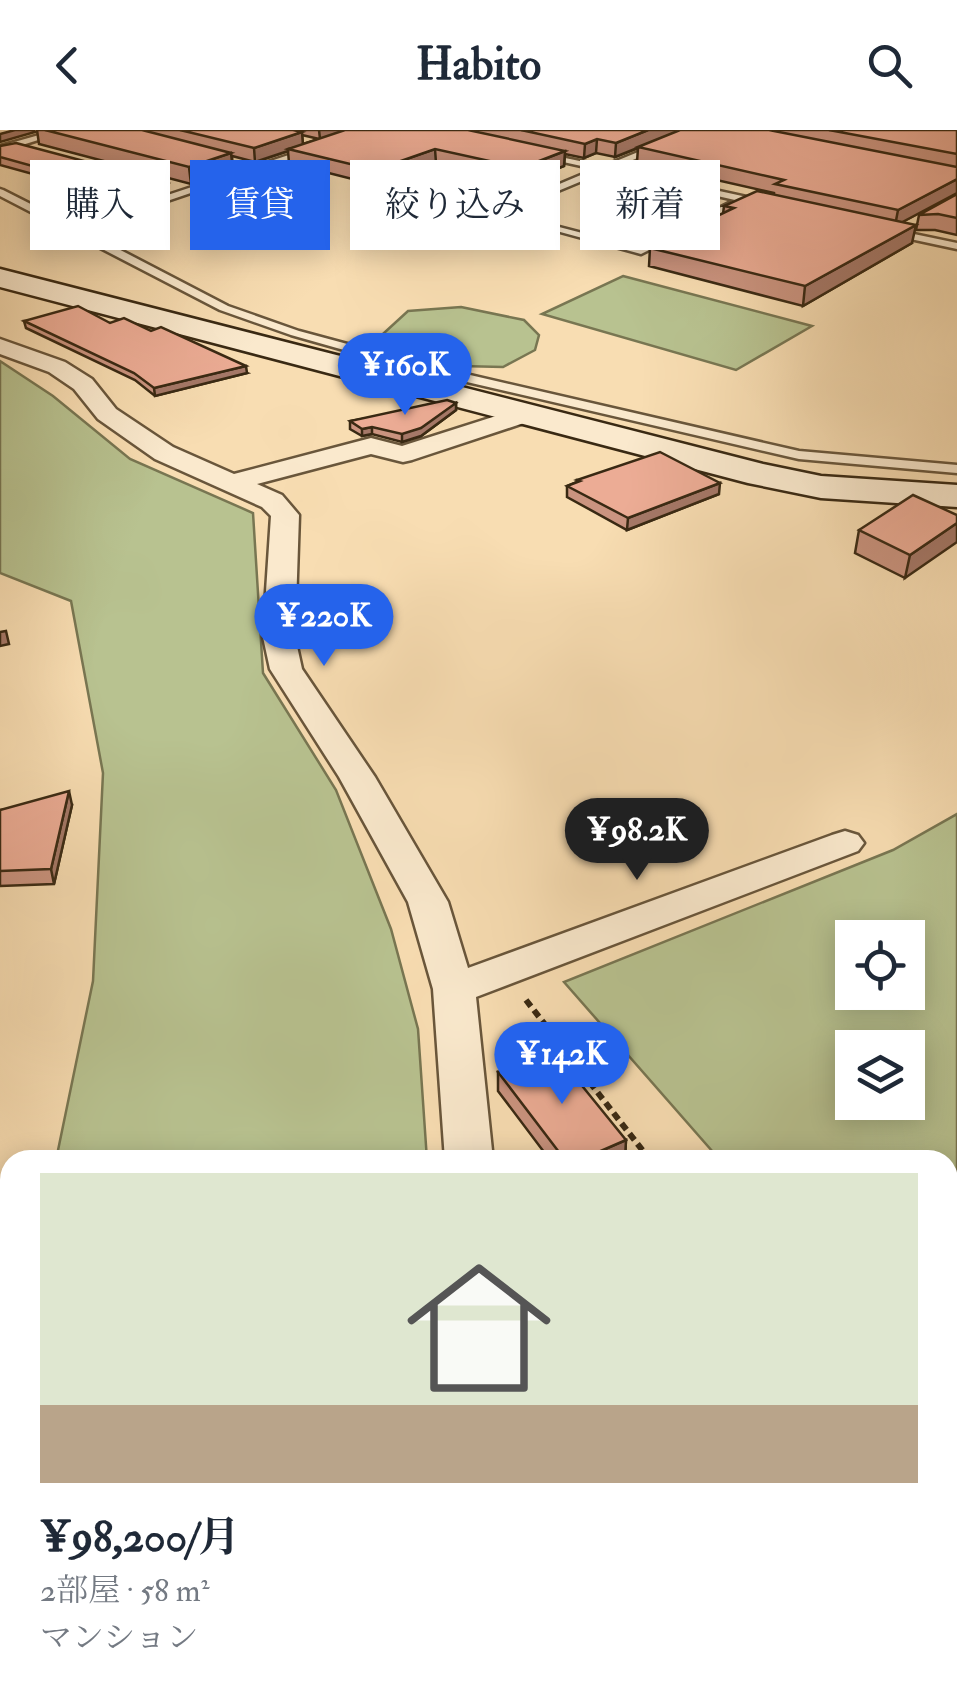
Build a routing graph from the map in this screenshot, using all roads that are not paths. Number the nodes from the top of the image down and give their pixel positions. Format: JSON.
{"nodes":[{"id":1,"x":14,"y":130,"type":"edge"},
{"id":2,"x":66,"y":130,"type":"edge"},
{"id":3,"x":699,"y":130,"type":"edge"},
{"id":4,"x":0,"y":141,"type":"edge"},
{"id":5,"x":309,"y":142,"type":"edge"},
{"id":6,"x":16,"y":144,"type":"junction"},
{"id":7,"x":0,"y":149,"type":"edge"},
{"id":8,"x":34,"y":149,"type":"edge"},
{"id":9,"x":533,"y":153,"type":"edge"},
{"id":10,"x":280,"y":160,"type":"edge"},
{"id":11,"x":624,"y":160,"type":"edge"},
{"id":12,"x":580,"y":163,"type":"edge"},
{"id":13,"x":580,"y":178,"type":"edge"},
{"id":14,"x":174,"y":186,"type":"edge"},
{"id":15,"x":190,"y":190,"type":"edge"},
{"id":16,"x":0,"y":192,"type":"edge"},
{"id":17,"x":720,"y":195,"type":"edge"},
{"id":18,"x":744,"y":200,"type":"junction"},
{"id":19,"x":30,"y":208,"type":"edge"},
{"id":20,"x":782,"y":208,"type":"edge"},
{"id":21,"x":720,"y":212,"type":"edge"},
{"id":22,"x":912,"y":225,"type":"edge"},
{"id":23,"x":878,"y":229,"type":"edge"},
{"id":24,"x":897,"y":234,"type":"junction"},
{"id":25,"x":580,"y":235,"type":"edge"},
{"id":26,"x":957,"y":246,"type":"edge"},
{"id":27,"x":112,"y":250,"type":"edge"},
{"id":28,"x":0,"y":278,"type":"edge"},
{"id":29,"x":0,"y":346,"type":"edge"},
{"id":30,"x":527,"y":414,"type":"junction"},
{"id":31,"x":957,"y":469,"type":"edge"},
{"id":32,"x":235,"y":482,"type":"junction"},
{"id":33,"x":957,"y":496,"type":"edge"},
{"id":34,"x":845,"y":842,"type":"dead end"},
{"id":35,"x":454,"y":989,"type":"junction"},
{"id":36,"x":468,"y":1150,"type":"edge"}],
"edges":[{"from":1,"to":4,"type":"lane"},
{"from":2,"to":6,"type":"lane"},
{"from":3,"to":11,"type":"lane"},
{"from":5,"to":10,"type":"lane"},
{"from":6,"to":7,"type":"lane"},
{"from":6,"to":8,"type":"lane"},
{"from":9,"to":12,"type":"lane"},
{"from":13,"to":25,"type":"lane"},
{"from":14,"to":15,"type":"lane"},
{"from":16,"to":19,"type":"lane"},
{"from":17,"to":18,"type":"lane"},
{"from":18,"to":20,"type":"lane"},
{"from":18,"to":21,"type":"lane"},
{"from":22,"to":24,"type":"lane"},
{"from":23,"to":24,"type":"lane"},
{"from":24,"to":26,"type":"lane"},
{"from":27,"to":31,"type":"lane"},
{"from":28,"to":30,"type":"street"},
{"from":29,"to":32,"type":"street"},
{"from":30,"to":32,"type":"street"},
{"from":30,"to":33,"type":"street"},
{"from":32,"to":35,"type":"street"},
{"from":34,"to":35,"type":"street"},
{"from":35,"to":36,"type":"street"}]}
